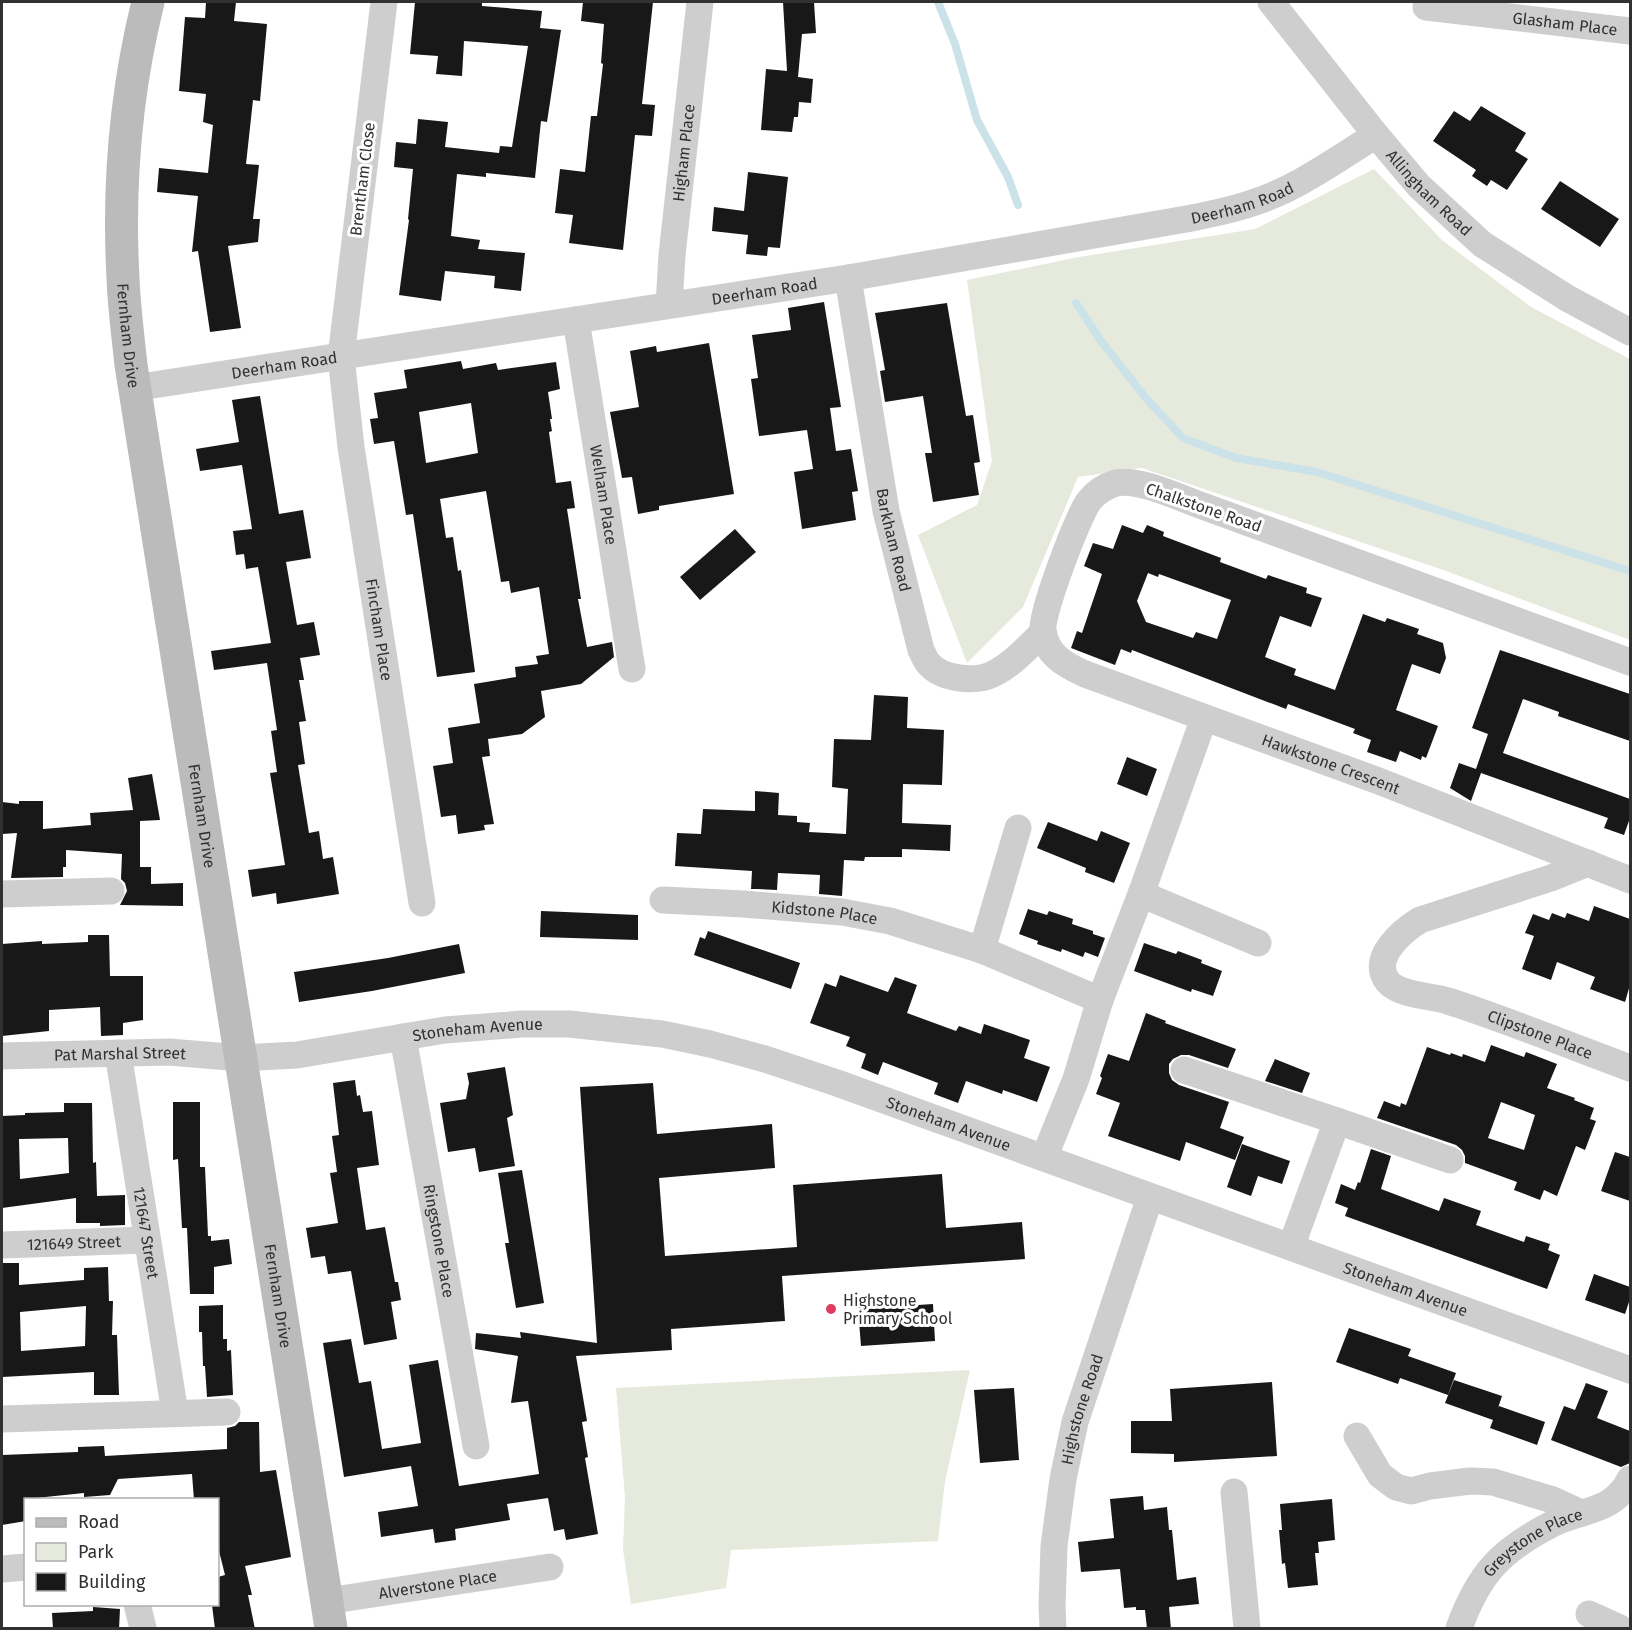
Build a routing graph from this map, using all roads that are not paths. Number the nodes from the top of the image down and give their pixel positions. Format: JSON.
{"nodes":[{"id":1,"x":148,"y":2,"type":"edge"},
{"id":2,"x":384,"y":2,"type":"edge"},
{"id":3,"x":700,"y":2,"type":"edge"},
{"id":4,"x":1271,"y":2,"type":"edge"},
{"id":5,"x":1426,"y":7,"type":"dead end"},
{"id":6,"x":1630,"y":31,"type":"edge"},
{"id":7,"x":1376,"y":135,"type":"junction"},
{"id":8,"x":848,"y":278,"type":"junction"},
{"id":9,"x":669,"y":305,"type":"junction"},
{"id":10,"x":576,"y":320,"type":"junction"},
{"id":11,"x":1630,"y":332,"type":"edge"},
{"id":12,"x":341,"y":357,"type":"junction"},
{"id":13,"x":134,"y":388,"type":"junction"},
{"id":14,"x":1043,"y":632,"type":"junction"},
{"id":15,"x":1630,"y":662,"type":"edge"},
{"id":16,"x":632,"y":669,"type":"dead end"},
{"id":17,"x":1204,"y":718,"type":"junction"},
{"id":18,"x":1018,"y":828,"type":"dead end"},
{"id":19,"x":1588,"y":863,"type":"junction"},
{"id":20,"x":1630,"y":880,"type":"edge"},
{"id":21,"x":111,"y":891,"type":"dead end"},
{"id":22,"x":2,"y":894,"type":"edge"},
{"id":23,"x":1141,"y":894,"type":"junction"},
{"id":24,"x":663,"y":900,"type":"dead end"},
{"id":25,"x":422,"y":903,"type":"dead end"},
{"id":26,"x":1258,"y":943,"type":"dead end"},
{"id":27,"x":982,"y":950,"type":"junction"},
{"id":28,"x":1100,"y":1000,"type":"junction"},
{"id":29,"x":403,"y":1036,"type":"junction"},
{"id":30,"x":118,"y":1053,"type":"junction"},
{"id":31,"x":2,"y":1056,"type":"edge"},
{"id":32,"x":241,"y":1058,"type":"junction"},
{"id":33,"x":1630,"y":1068,"type":"edge"},
{"id":34,"x":1184,"y":1070,"type":"dead end"},
{"id":35,"x":1337,"y":1121,"type":"junction"},
{"id":36,"x":1044,"y":1158,"type":"junction"},
{"id":37,"x":1450,"y":1160,"type":"dead end"},
{"id":38,"x":1150,"y":1197,"type":"junction"},
{"id":39,"x":147,"y":1240,"type":"junction"},
{"id":40,"x":2,"y":1245,"type":"edge"},
{"id":41,"x":1291,"y":1247,"type":"junction"},
{"id":42,"x":1630,"y":1370,"type":"edge"},
{"id":43,"x":227,"y":1412,"type":"dead end"},
{"id":44,"x":175,"y":1413,"type":"junction"},
{"id":45,"x":2,"y":1419,"type":"edge"},
{"id":46,"x":1357,"y":1436,"type":"dead end"},
{"id":47,"x":476,"y":1446,"type":"dead end"},
{"id":48,"x":1630,"y":1479,"type":"edge"},
{"id":49,"x":1234,"y":1492,"type":"dead end"},
{"id":50,"x":1581,"y":1513,"type":"junction"},
{"id":51,"x":24,"y":1567,"type":"edge"},
{"id":52,"x":550,"y":1568,"type":"dead end"},
{"id":53,"x":2,"y":1569,"type":"edge"},
{"id":54,"x":137,"y":1606,"type":"edge"},
{"id":55,"x":1589,"y":1614,"type":"dead end"},
{"id":56,"x":329,"y":1615,"type":"edge"},
{"id":57,"x":143,"y":1629,"type":"edge"},
{"id":58,"x":1053,"y":1629,"type":"edge"},
{"id":59,"x":1247,"y":1629,"type":"edge"},
{"id":60,"x":1459,"y":1629,"type":"edge"},
{"id":61,"x":1620,"y":1629,"type":"edge"}],
"edges":[{"from":1,"to":13,"type":"street","name":"Fernham Drive"},
{"from":2,"to":12,"type":"street","name":"Brentham Close"},
{"from":3,"to":9,"type":"street","name":"Higham Place"},
{"from":4,"to":7,"type":"street","name":"Allingham Road"},
{"from":5,"to":6,"type":"street","name":"Glasham Place"},
{"from":7,"to":8,"type":"street","name":"Deerham Road"},
{"from":7,"to":11,"type":"street","name":"Allingham Road"},
{"from":8,"to":9,"type":"street","name":"Deerham Road"},
{"from":8,"to":14,"type":"street","name":"Barkham Road"},
{"from":9,"to":10,"type":"street","name":"Deerham Road"},
{"from":10,"to":12,"type":"street","name":"Deerham Road"},
{"from":10,"to":16,"type":"street","name":"Welham Place"},
{"from":12,"to":13,"type":"street","name":"Deerham Road"},
{"from":12,"to":25,"type":"street","name":"Fincham Place"},
{"from":13,"to":32,"type":"street","name":"Fernham Drive"},
{"from":14,"to":15,"type":"street","name":"Chalkstone Road"},
{"from":14,"to":17,"type":"street"},
{"from":17,"to":19,"type":"street","name":"Hawkstone Crescent"},
{"from":17,"to":23,"type":"street"},
{"from":18,"to":27,"type":"street"},
{"from":19,"to":20,"type":"street","name":"Hawkstone Crescent"},
{"from":19,"to":33,"type":"street","name":"Clipstone Place"},
{"from":21,"to":22,"type":"street"},
{"from":23,"to":26,"type":"street"},
{"from":23,"to":28,"type":"street"},
{"from":24,"to":27,"type":"street","name":"Kidstone Place"},
{"from":27,"to":28,"type":"street","name":"Kidstone Place"},
{"from":28,"to":36,"type":"street"},
{"from":29,"to":32,"type":"street","name":"Stoneham Avenue"},
{"from":29,"to":36,"type":"street","name":"Stoneham Avenue"},
{"from":29,"to":47,"type":"street","name":"Ringstone Place"},
{"from":30,"to":31,"type":"street","name":"Pat Marshal Street"},
{"from":30,"to":32,"type":"street","name":"Pat Marshal Street"},
{"from":30,"to":39,"type":"street","name":"121647 Street"},
{"from":32,"to":56,"type":"street","name":"Fernham Drive"},
{"from":34,"to":35,"type":"street"},
{"from":35,"to":37,"type":"street"},
{"from":35,"to":41,"type":"street"},
{"from":36,"to":38,"type":"street","name":"Stoneham Avenue"},
{"from":38,"to":41,"type":"street","name":"Stoneham Avenue"},
{"from":38,"to":58,"type":"street","name":"Highstone Road"},
{"from":39,"to":40,"type":"street","name":"121649 Street"},
{"from":39,"to":44,"type":"street","name":"121647 Street"},
{"from":41,"to":42,"type":"street","name":"Stoneham Avenue"},
{"from":43,"to":44,"type":"street"},
{"from":44,"to":45,"type":"street"},
{"from":46,"to":50,"type":"street"},
{"from":48,"to":50,"type":"street","name":"Greystone Place"},
{"from":49,"to":59,"type":"street"},
{"from":50,"to":60,"type":"street","name":"Greystone Place"},
{"from":51,"to":53,"type":"street"},
{"from":52,"to":56,"type":"street","name":"Alverstone Place"},
{"from":54,"to":57,"type":"street"},
{"from":55,"to":61,"type":"street"}]}
